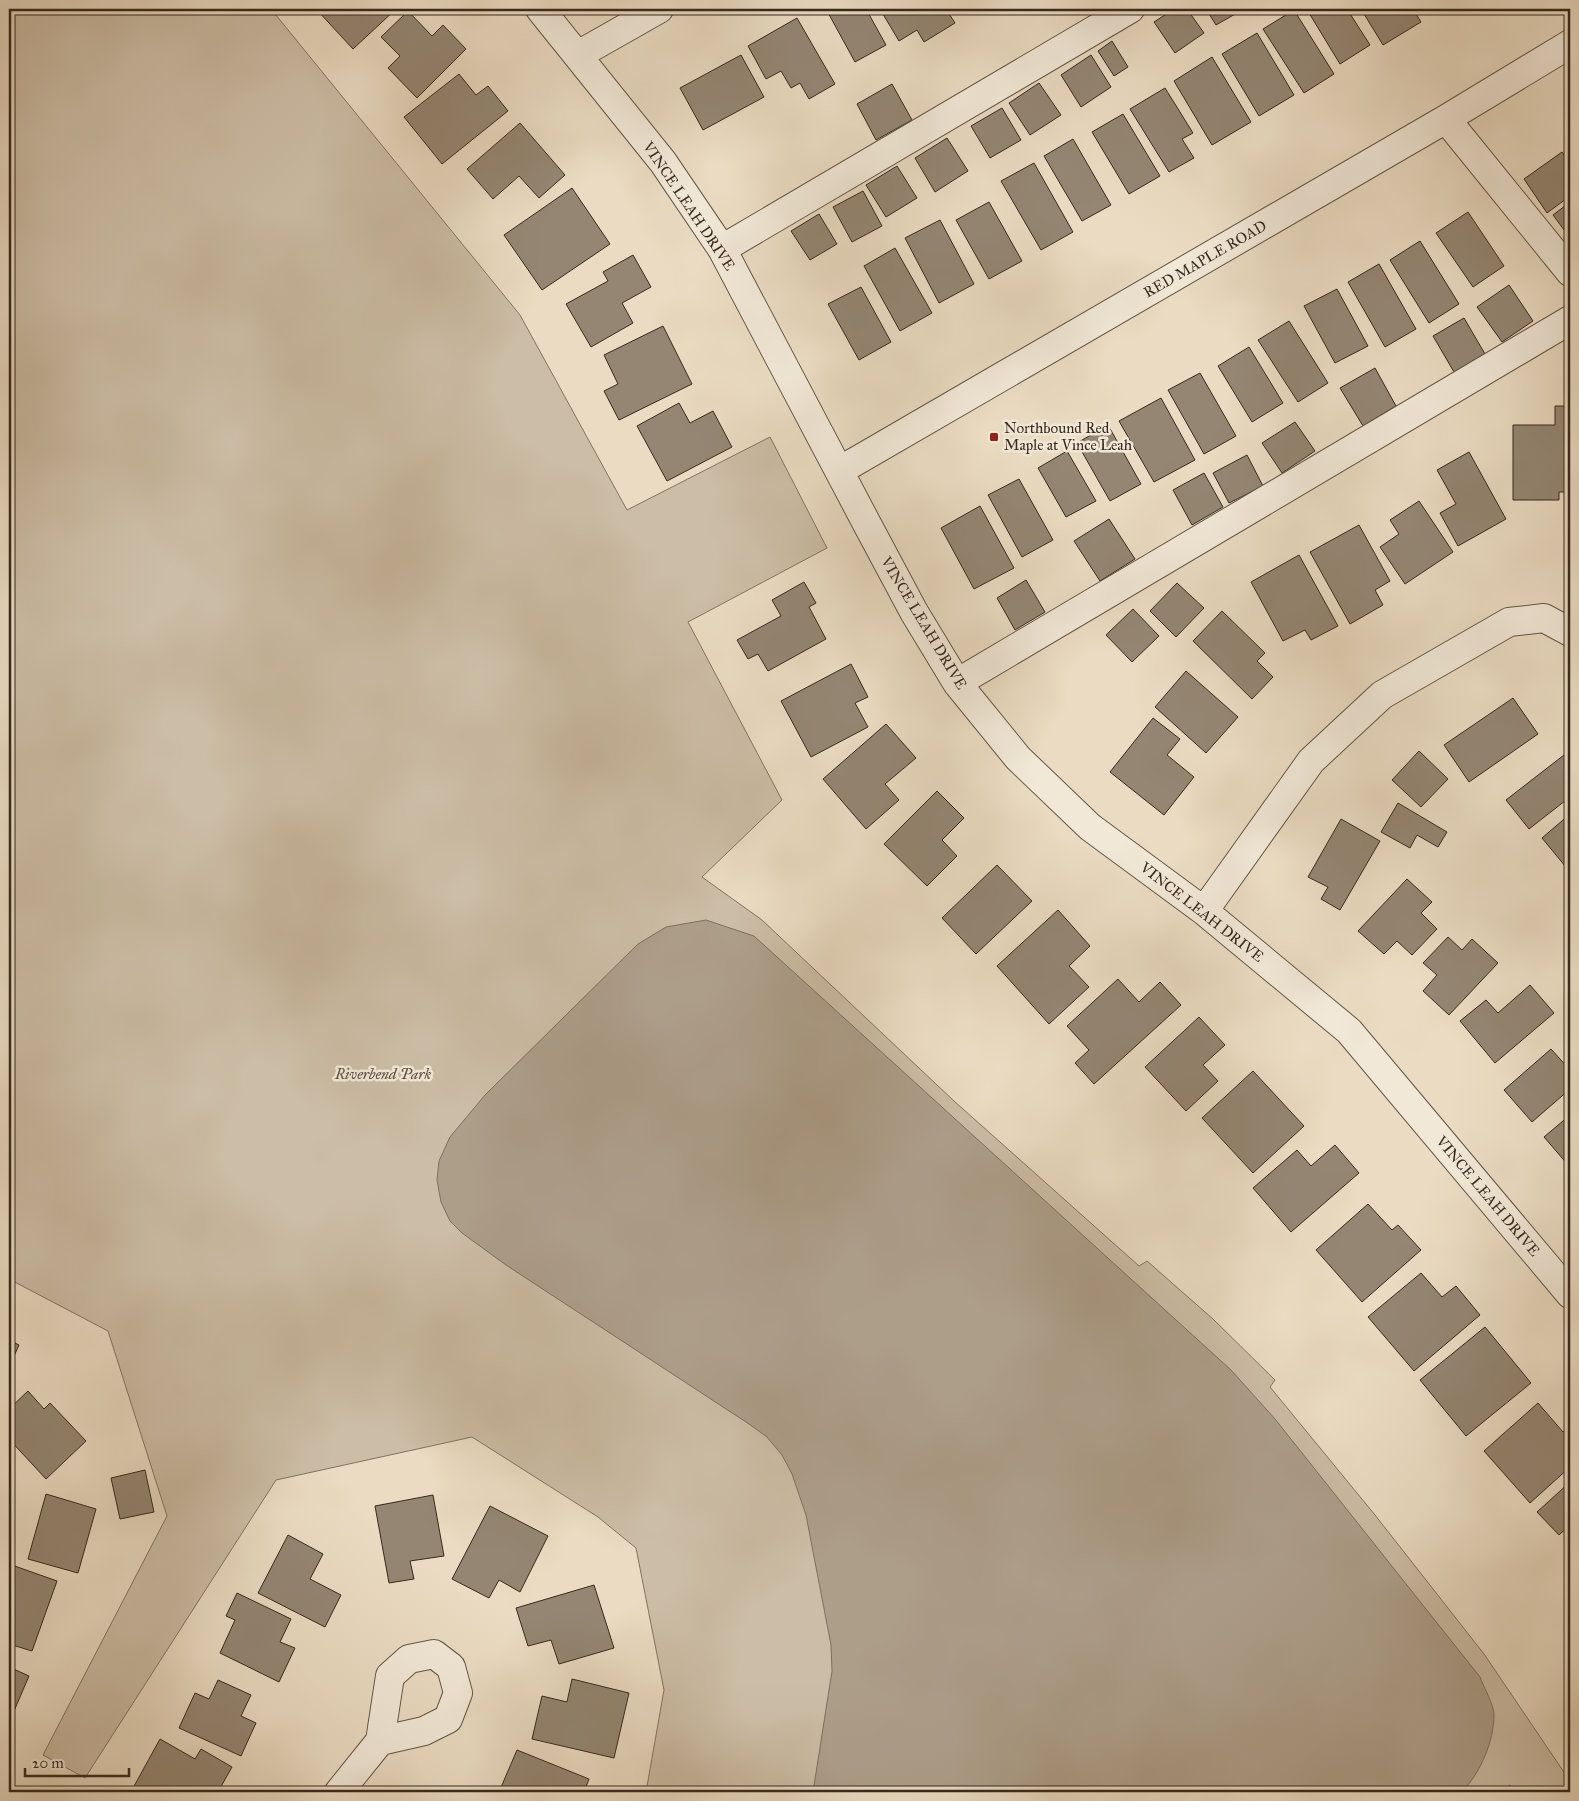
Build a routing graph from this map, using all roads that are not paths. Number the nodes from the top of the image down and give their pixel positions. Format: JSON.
{"nodes":[{"id":1,"x":540,"y":9,"type":"edge"},
{"id":2,"x":658,"y":9,"type":"edge"},
{"id":3,"x":1130,"y":9,"type":"edge"},
{"id":4,"x":1570,"y":44,"type":"edge"},
{"id":5,"x":578,"y":55,"type":"junction"},
{"id":6,"x":1446,"y":119,"type":"junction"},
{"id":7,"x":722,"y":248,"type":"junction"},
{"id":8,"x":1570,"y":272,"type":"edge"},
{"id":9,"x":1570,"y":320,"type":"edge"},
{"id":10,"x":839,"y":471,"type":"junction"},
{"id":11,"x":1570,"y":632,"type":"edge"},
{"id":12,"x":957,"y":683,"type":"junction"},
{"id":13,"x":1204,"y":911,"type":"junction"},
{"id":14,"x":1570,"y":1294,"type":"edge"},
{"id":15,"x":380,"y":1740,"type":"dead end"},
{"id":16,"x":339,"y":1792,"type":"edge"}],
"edges":[{"from":1,"to":5,"type":"street","name":"VINCE LEAH DRIVE"},
{"from":2,"to":5,"type":"street"},
{"from":3,"to":7,"type":"street"},
{"from":4,"to":6,"type":"street","name":"RED MAPLE ROAD"},
{"from":5,"to":7,"type":"street","name":"VINCE LEAH DRIVE"},
{"from":6,"to":8,"type":"street"},
{"from":6,"to":10,"type":"street","name":"RED MAPLE ROAD"},
{"from":7,"to":10,"type":"street","name":"VINCE LEAH DRIVE"},
{"from":9,"to":12,"type":"street"},
{"from":10,"to":12,"type":"street","name":"VINCE LEAH DRIVE"},
{"from":11,"to":13,"type":"street"},
{"from":12,"to":13,"type":"street","name":"VINCE LEAH DRIVE"},
{"from":13,"to":14,"type":"street","name":"VINCE LEAH DRIVE"},
{"from":15,"to":16,"type":"street"}]}
